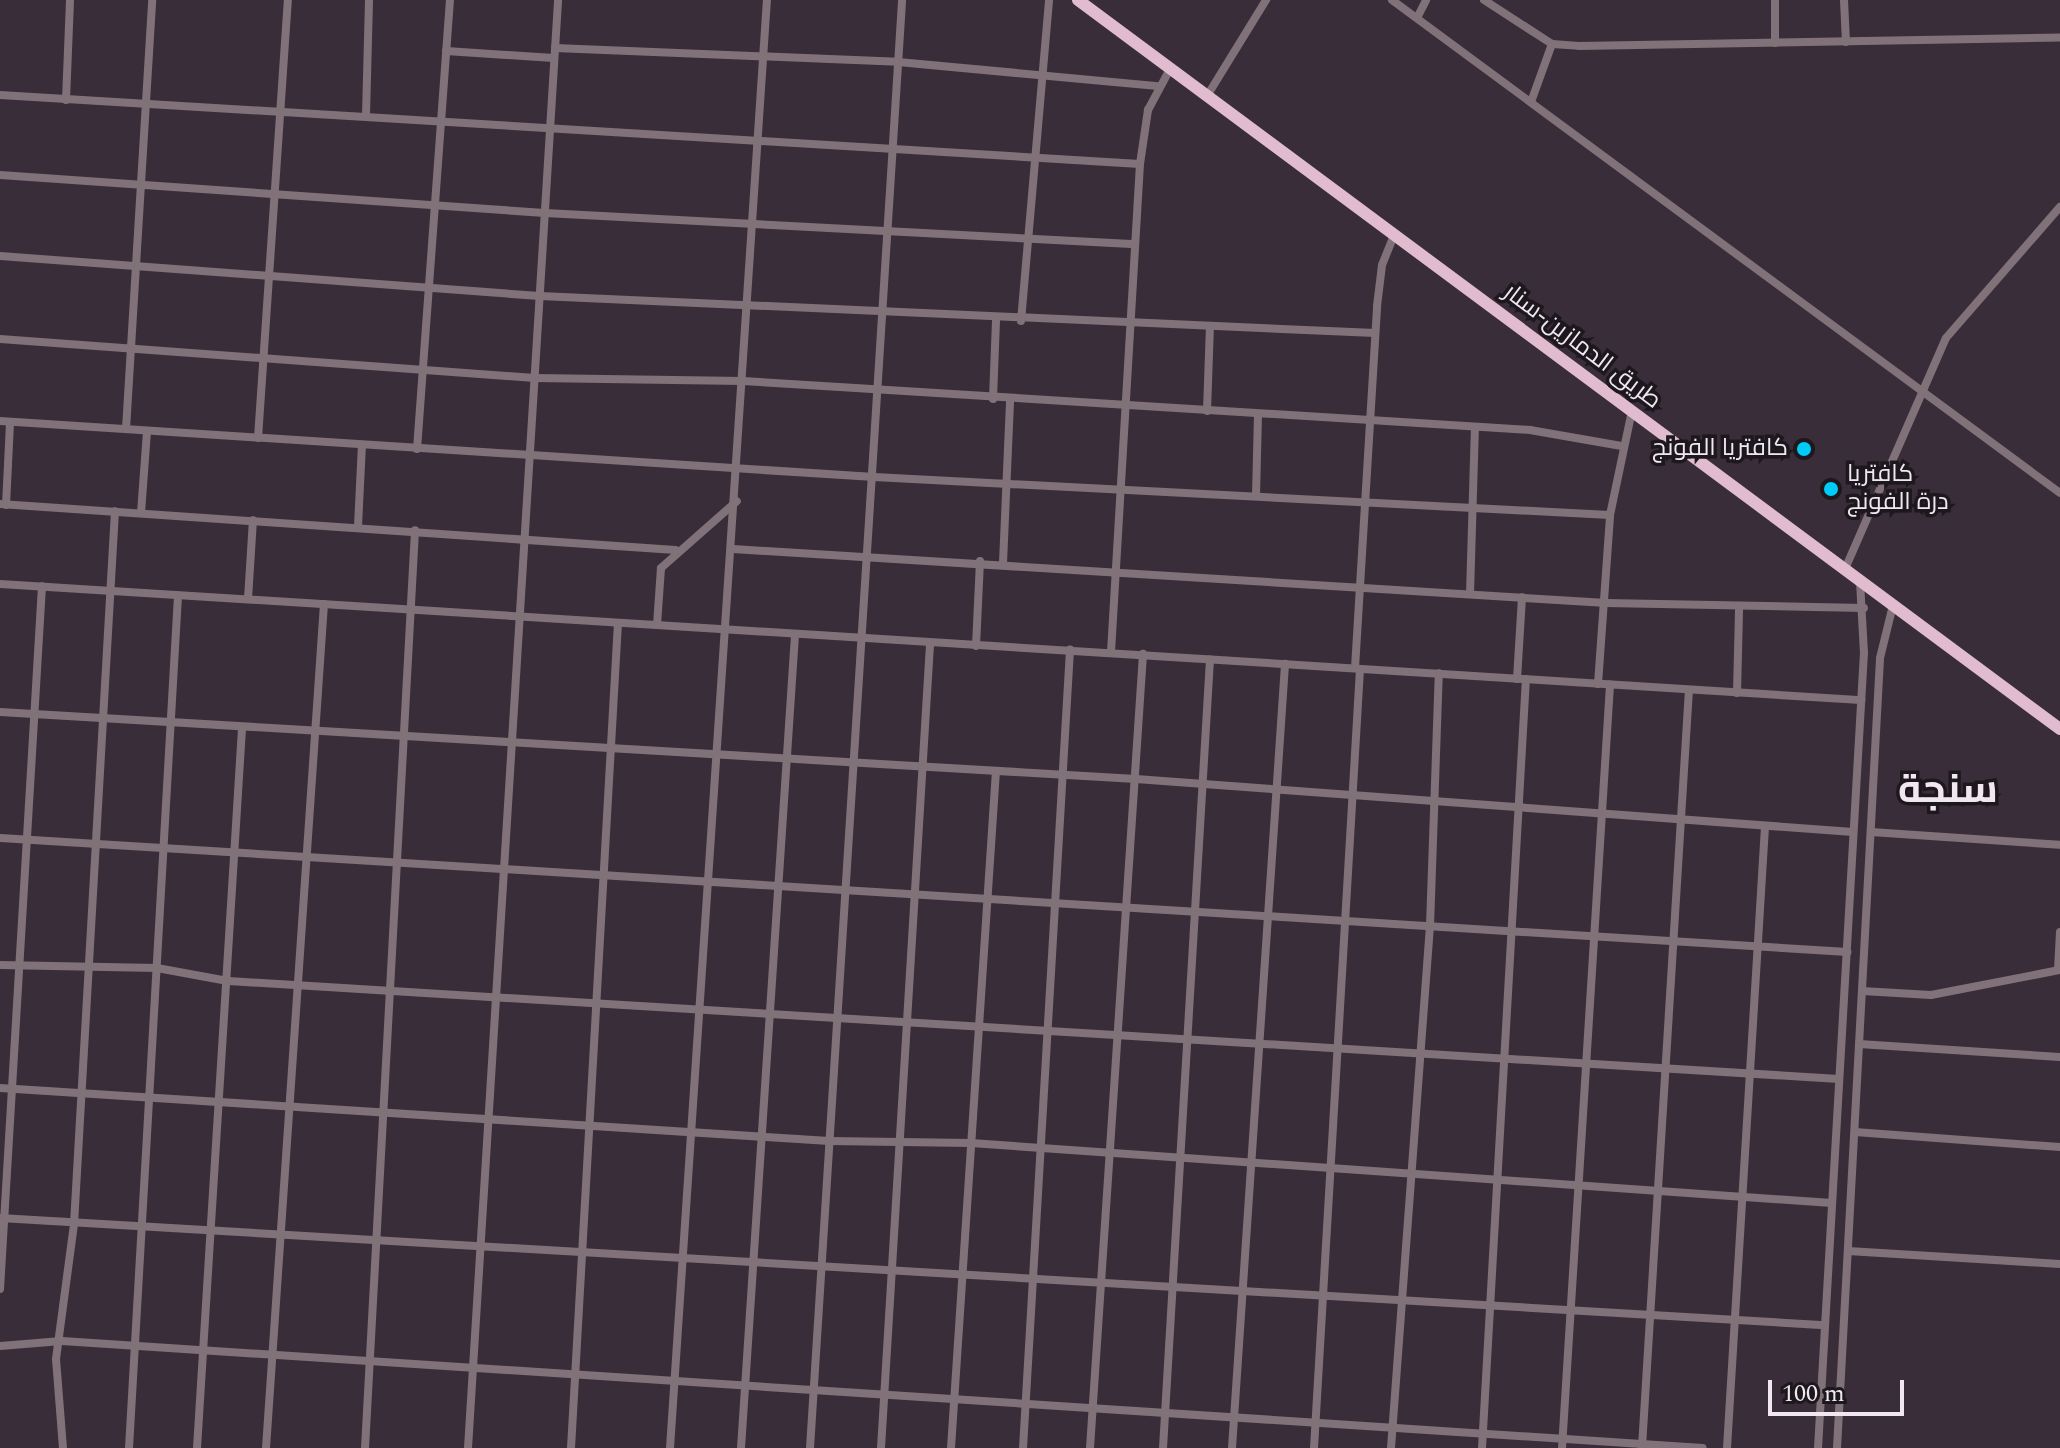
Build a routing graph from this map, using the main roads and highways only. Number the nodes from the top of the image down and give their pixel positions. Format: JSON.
{"nodes":[{"id":1,"x":1078,"y":0,"type":"edge"},
{"id":2,"x":2060,"y":729,"type":"edge"}],
"edges":[{"from":1,"to":2,"type":"highway","name":"طريق الدمازين-سنار"}]}
